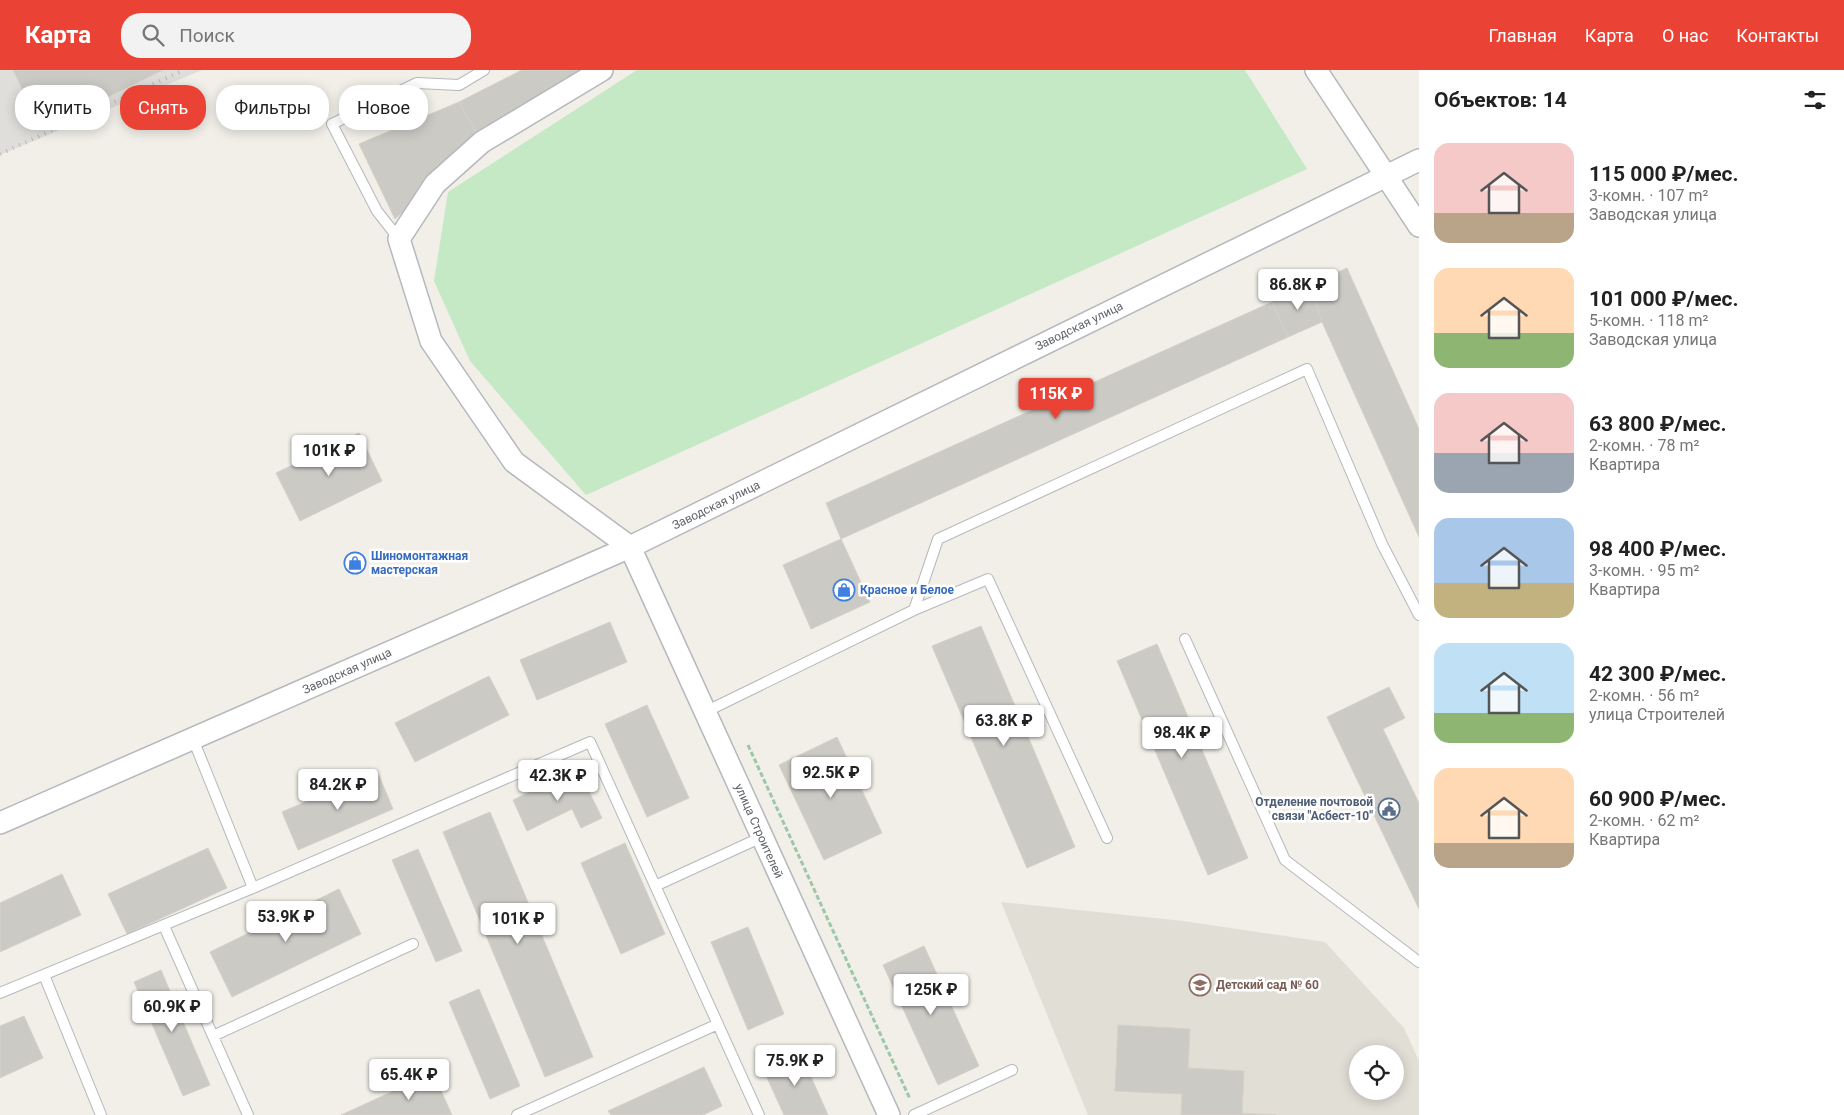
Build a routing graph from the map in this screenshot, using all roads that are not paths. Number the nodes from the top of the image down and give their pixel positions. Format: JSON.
{"nodes":[{"id":1,"x":484,"y":70,"type":"edge"},
{"id":2,"x":602,"y":70,"type":"edge"},
{"id":3,"x":1316,"y":70,"type":"edge"},
{"id":4,"x":1419,"y":160,"type":"edge"},
{"id":5,"x":1387,"y":175,"type":"junction"},
{"id":6,"x":1419,"y":226,"type":"edge"},
{"id":7,"x":399,"y":239,"type":"junction"},
{"id":8,"x":630,"y":547,"type":"junction"},
{"id":9,"x":914,"y":610,"type":"junction"},
{"id":10,"x":1419,"y":615,"type":"edge"},
{"id":11,"x":1185,"y":639,"type":"dead end"},
{"id":12,"x":705,"y":712,"type":"junction"},
{"id":13,"x":193,"y":738,"type":"junction"},
{"id":14,"x":0,"y":823,"type":"edge"},
{"id":15,"x":762,"y":837,"type":"junction"},
{"id":16,"x":1107,"y":838,"type":"dead end"},
{"id":17,"x":655,"y":886,"type":"junction"},
{"id":18,"x":253,"y":888,"type":"junction"},
{"id":19,"x":164,"y":926,"type":"junction"},
{"id":20,"x":413,"y":944,"type":"dead end"},
{"id":21,"x":1419,"y":962,"type":"edge"},
{"id":22,"x":44,"y":976,"type":"junction"},
{"id":23,"x":0,"y":994,"type":"edge"},
{"id":24,"x":718,"y":1024,"type":"junction"},
{"id":25,"x":213,"y":1036,"type":"junction"},
{"id":26,"x":1012,"y":1070,"type":"dead end"},
{"id":27,"x":915,"y":1114,"type":"edge"},
{"id":28,"x":101,"y":1115,"type":"edge"},
{"id":29,"x":248,"y":1115,"type":"edge"},
{"id":30,"x":517,"y":1115,"type":"edge"},
{"id":31,"x":760,"y":1115,"type":"edge"},
{"id":32,"x":889,"y":1115,"type":"edge"}],
"edges":[{"from":1,"to":7,"type":"lane"},
{"from":2,"to":7,"type":"street"},
{"from":3,"to":5,"type":"street"},
{"from":4,"to":5,"type":"street","name":"Заводская улица"},
{"from":5,"to":6,"type":"street"},
{"from":5,"to":8,"type":"street","name":"Заводская улица"},
{"from":7,"to":8,"type":"street"},
{"from":8,"to":12,"type":"street","name":"улица Строителей"},
{"from":8,"to":13,"type":"street","name":"Заводская улица"},
{"from":9,"to":10,"type":"lane"},
{"from":9,"to":12,"type":"lane"},
{"from":9,"to":16,"type":"lane"},
{"from":11,"to":21,"type":"lane"},
{"from":12,"to":15,"type":"street","name":"улица Строителей"},
{"from":13,"to":14,"type":"street","name":"Заводская улица"},
{"from":13,"to":18,"type":"lane"},
{"from":15,"to":17,"type":"lane"},
{"from":15,"to":32,"type":"street","name":"улица Строителей"},
{"from":17,"to":18,"type":"lane"},
{"from":17,"to":24,"type":"lane"},
{"from":18,"to":19,"type":"lane"},
{"from":19,"to":22,"type":"lane"},
{"from":19,"to":25,"type":"lane"},
{"from":20,"to":25,"type":"lane"},
{"from":22,"to":23,"type":"lane"},
{"from":22,"to":28,"type":"lane"},
{"from":24,"to":30,"type":"lane"},
{"from":24,"to":31,"type":"lane"},
{"from":25,"to":29,"type":"lane"},
{"from":26,"to":27,"type":"lane"}]}
